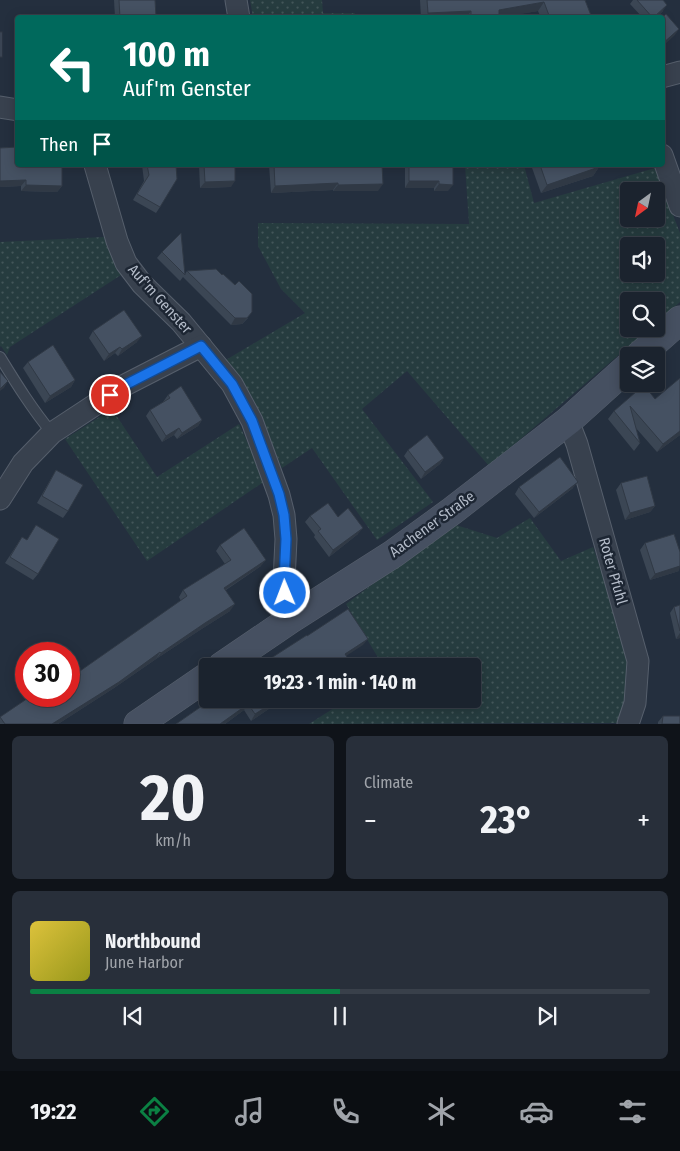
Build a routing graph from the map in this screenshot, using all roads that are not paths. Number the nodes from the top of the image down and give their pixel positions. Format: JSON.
{"nodes":[{"id":1,"x":236,"y":0,"type":"edge"},
{"id":2,"x":239,"y":15,"type":"edge"},
{"id":3,"x":680,"y":72,"type":"edge"},
{"id":4,"x":665,"y":76,"type":"edge"},
{"id":5,"x":665,"y":164,"type":"edge"},
{"id":6,"x":96,"y":167,"type":"edge"},
{"id":7,"x":680,"y":206,"type":"edge"},
{"id":8,"x":680,"y":320,"type":"edge"},
{"id":9,"x":201,"y":346,"type":"junction"},
{"id":10,"x":649,"y":347,"type":"edge"},
{"id":11,"x":0,"y":357,"type":"edge"},
{"id":12,"x":620,"y":374,"type":"edge"},
{"id":13,"x":568,"y":421,"type":"junction"},
{"id":14,"x":52,"y":433,"type":"junction"},
{"id":15,"x":0,"y":499,"type":"edge"},
{"id":16,"x":291,"y":619,"type":"junction"},
{"id":17,"x":234,"y":658,"type":"edge"},
{"id":18,"x":199,"y":682,"type":"edge"},
{"id":19,"x":138,"y":724,"type":"edge"},
{"id":20,"x":628,"y":724,"type":"edge"}],
"edges":[{"from":1,"to":2,"type":"street"},
{"from":3,"to":4,"type":"street"},
{"from":5,"to":7,"type":"street"},
{"from":6,"to":9,"type":"street","name":"Auf'm Genster"},
{"from":8,"to":10,"type":"street"},
{"from":9,"to":14,"type":"street","name":"Auf'm Genster"},
{"from":9,"to":16,"type":"street","name":"Auf'm Genster"},
{"from":11,"to":14,"type":"lane"},
{"from":12,"to":13,"type":"street","name":"Aachener Straße"},
{"from":13,"to":16,"type":"street","name":"Aachener Straße"},
{"from":13,"to":20,"type":"street","name":"Roter Pfuhl"},
{"from":14,"to":15,"type":"street","name":"Auf'm Genster"},
{"from":16,"to":17,"type":"street","name":"Aachener Straße"},
{"from":18,"to":19,"type":"street"}]}
